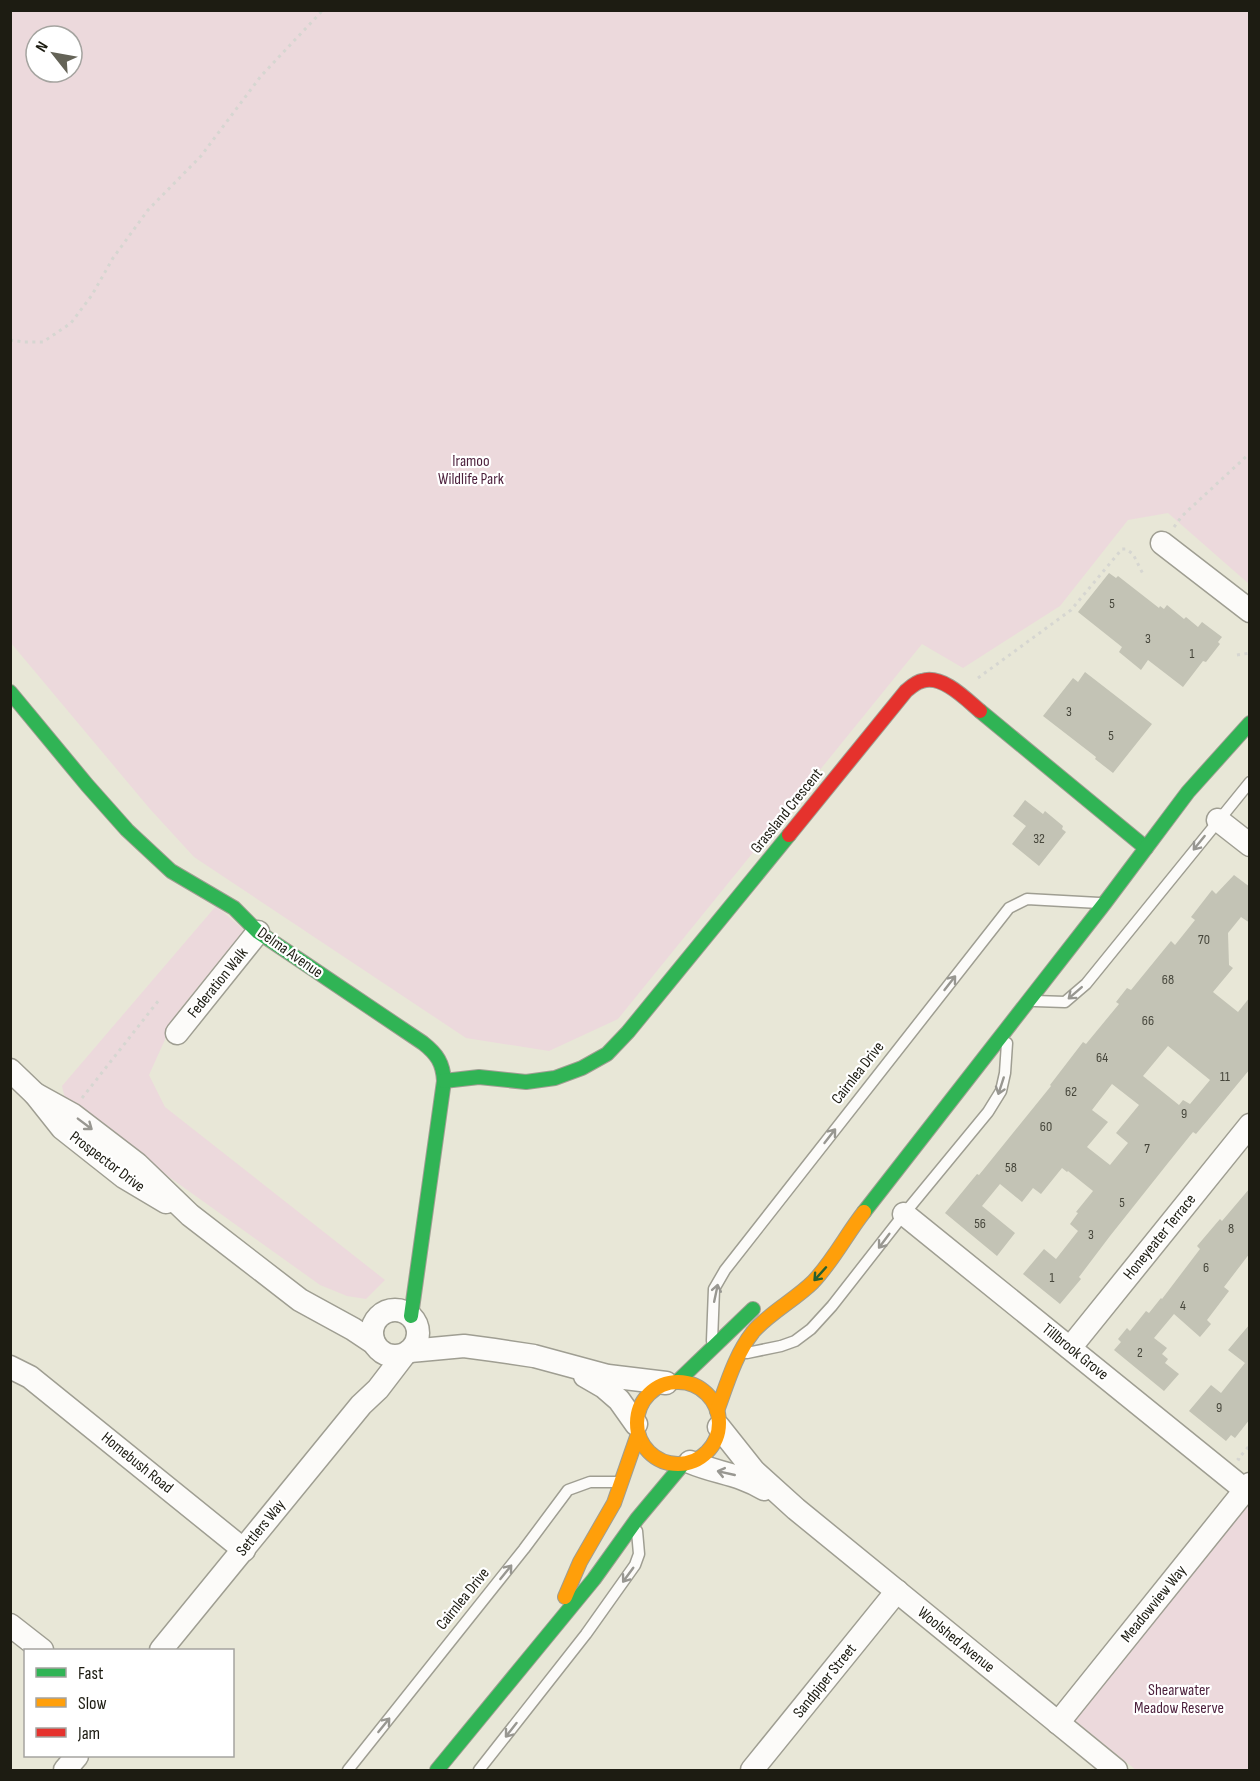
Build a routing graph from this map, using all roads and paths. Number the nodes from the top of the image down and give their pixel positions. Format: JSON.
{"nodes":[{"id":1,"x":323,"y":10,"type":"edge"},
{"id":2,"x":10,"y":340,"type":"edge"},
{"id":3,"x":1250,"y":453,"type":"edge"},
{"id":4,"x":1162,"y":543,"type":"joint"},
{"id":5,"x":1144,"y":576,"type":"dead end"},
{"id":6,"x":1250,"y":611,"type":"edge"},
{"id":7,"x":1250,"y":653,"type":"edge"},
{"id":8,"x":1236,"y":655,"type":"dead end"},
{"id":9,"x":977,"y":678,"type":"dead end"},
{"id":10,"x":10,"y":692,"type":"edge"},
{"id":11,"x":1250,"y":723,"type":"edge"},
{"id":12,"x":1250,"y":782,"type":"edge"},
{"id":13,"x":1218,"y":820,"type":"junction"},
{"id":14,"x":1250,"y":845,"type":"edge"},
{"id":15,"x":1146,"y":848,"type":"junction"},
{"id":16,"x":1104,"y":904,"type":"junction"},
{"id":17,"x":258,"y":932,"type":"junction"},
{"id":18,"x":159,"y":1000,"type":"dead end"},
{"id":19,"x":1028,"y":1001,"type":"junction"},
{"id":20,"x":1008,"y":1028,"type":"junction"},
{"id":21,"x":177,"y":1033,"type":"dead end"},
{"id":22,"x":10,"y":1070,"type":"edge"},
{"id":23,"x":444,"y":1081,"type":"junction"},
{"id":24,"x":79,"y":1102,"type":"dead end"},
{"id":25,"x":1250,"y":1125,"type":"edge"},
{"id":26,"x":904,"y":1214,"type":"junction"},
{"id":27,"x":853,"y":1227,"type":"junction"},
{"id":28,"x":819,"y":1255,"type":"dead end"},
{"id":29,"x":418,"y":1259,"type":"joint"},
{"id":30,"x":765,"y":1298,"type":"dead end"},
{"id":31,"x":323,"y":1313,"type":"junction"},
{"id":32,"x":399,"y":1317,"type":"junction"},
{"id":33,"x":376,"y":1346,"type":"junction"},
{"id":34,"x":464,"y":1346,"type":"junction"},
{"id":35,"x":1070,"y":1348,"type":"junction"},
{"id":36,"x":711,"y":1351,"type":"junction"},
{"id":37,"x":10,"y":1353,"type":"edge"},
{"id":38,"x":407,"y":1353,"type":"junction"},
{"id":39,"x":738,"y":1354,"type":"junction"},
{"id":40,"x":572,"y":1367,"type":"junction"},
{"id":41,"x":20,"y":1372,"type":"edge"},
{"id":42,"x":672,"y":1383,"type":"junction"},
{"id":43,"x":361,"y":1405,"type":"junction"},
{"id":44,"x":718,"y":1419,"type":"junction"},
{"id":45,"x":637,"y":1429,"type":"junction"},
{"id":46,"x":1250,"y":1446,"type":"edge"},
{"id":47,"x":687,"y":1463,"type":"junction"},
{"id":48,"x":1246,"y":1479,"type":"edge"},
{"id":49,"x":621,"y":1482,"type":"junction"},
{"id":50,"x":796,"y":1509,"type":"junction"},
{"id":51,"x":637,"y":1519,"type":"junction"},
{"id":52,"x":244,"y":1550,"type":"junction"},
{"id":53,"x":897,"y":1592,"type":"junction"},
{"id":54,"x":10,"y":1625,"type":"edge"},
{"id":55,"x":554,"y":1626,"type":"junction"},
{"id":56,"x":41,"y":1649,"type":"edge"},
{"id":57,"x":162,"y":1649,"type":"edge"},
{"id":58,"x":1058,"y":1724,"type":"junction"},
{"id":59,"x":75,"y":1757,"type":"edge"},
{"id":60,"x":65,"y":1770,"type":"edge"},
{"id":61,"x":348,"y":1770,"type":"edge"},
{"id":62,"x":437,"y":1770,"type":"edge"},
{"id":63,"x":479,"y":1770,"type":"edge"},
{"id":64,"x":752,"y":1770,"type":"edge"},
{"id":65,"x":1116,"y":1770,"type":"edge"}],
"edges":[{"from":1,"to":2,"type":"path"},
{"from":3,"to":4,"type":"path"},
{"from":4,"to":6,"type":"street"},
{"from":5,"to":9,"type":"path"},
{"from":7,"to":8,"type":"path"},
{"from":10,"to":17,"type":"street","name":"Delma Avenue"},
{"from":11,"to":15,"type":"street"},
{"from":12,"to":13,"type":"lane"},
{"from":13,"to":14,"type":"street"},
{"from":13,"to":19,"type":"lane","one_way":true},
{"from":15,"to":16,"type":"street"},
{"from":15,"to":23,"type":"street","name":"Grassland Crescent"},
{"from":16,"to":19,"type":"street"},
{"from":36,"to":16,"type":"lane","name":"Cairnlea Drive","one_way":true},
{"from":17,"to":21,"type":"street","name":"Federation Walk"},
{"from":17,"to":23,"type":"street","name":"Delma Avenue"},
{"from":18,"to":24,"type":"path"},
{"from":19,"to":20,"type":"street"},
{"from":20,"to":26,"type":"lane","one_way":true},
{"from":20,"to":27,"type":"street"},
{"from":22,"to":31,"type":"street","name":"Prospector Drive"},
{"from":23,"to":29,"type":"street","name":"Delma Avenue"},
{"from":25,"to":35,"type":"street","name":"Honeyeater Terrace"},
{"from":26,"to":35,"type":"street","name":"Tillbrook Grove"},
{"from":26,"to":39,"type":"lane","one_way":true},
{"from":27,"to":28,"type":"street"},
{"from":27,"to":39,"type":"street","one_way":true},
{"from":29,"to":32,"type":"street","name":"Delma Avenue"},
{"from":30,"to":36,"type":"street"},
{"from":31,"to":32,"type":"street","name":"Prospector Drive"},
{"from":31,"to":33,"type":"street","name":"Prospector Drive"},
{"from":32,"to":33,"type":"street"},
{"from":32,"to":34,"type":"street"},
{"from":32,"to":38,"type":"street"},
{"from":33,"to":38,"type":"street"},
{"from":33,"to":43,"type":"street","name":"Settlers Way"},
{"from":34,"to":38,"type":"street"},
{"from":34,"to":40,"type":"street"},
{"from":35,"to":48,"type":"street","name":"Tillbrook Grove"},
{"from":36,"to":42,"type":"street"},
{"from":37,"to":41,"type":"street","name":"Homebush Road"},
{"from":38,"to":43,"type":"street","name":"Settlers Way"},
{"from":39,"to":44,"type":"street"},
{"from":40,"to":42,"type":"street"},
{"from":40,"to":45,"type":"street"},
{"from":41,"to":52,"type":"street","name":"Homebush Road"},
{"from":42,"to":44,"type":"street"},
{"from":42,"to":45,"type":"street"},
{"from":43,"to":52,"type":"street","name":"Settlers Way"},
{"from":44,"to":47,"type":"street"},
{"from":44,"to":50,"type":"street","name":"Woolshed Avenue"},
{"from":45,"to":47,"type":"street"},
{"from":45,"to":49,"type":"street"},
{"from":46,"to":48,"type":"path"},
{"from":50,"to":47,"type":"street","name":"Woolshed Avenue","one_way":true},
{"from":47,"to":51,"type":"street"},
{"from":48,"to":58,"type":"street","name":"Meadowview Way"},
{"from":49,"to":55,"type":"street"},
{"from":61,"to":49,"type":"lane","name":"Cairnlea Drive","one_way":true},
{"from":50,"to":53,"type":"street","name":"Woolshed Avenue"},
{"from":51,"to":55,"type":"street"},
{"from":51,"to":63,"type":"lane","one_way":true},
{"from":52,"to":57,"type":"street","name":"Settlers Way"},
{"from":53,"to":58,"type":"street","name":"Woolshed Avenue"},
{"from":53,"to":64,"type":"street","name":"Sandpiper Street"},
{"from":54,"to":56,"type":"street"},
{"from":55,"to":62,"type":"street"},
{"from":58,"to":65,"type":"street","name":"Woolshed Avenue"},
{"from":59,"to":60,"type":"street"}]}
